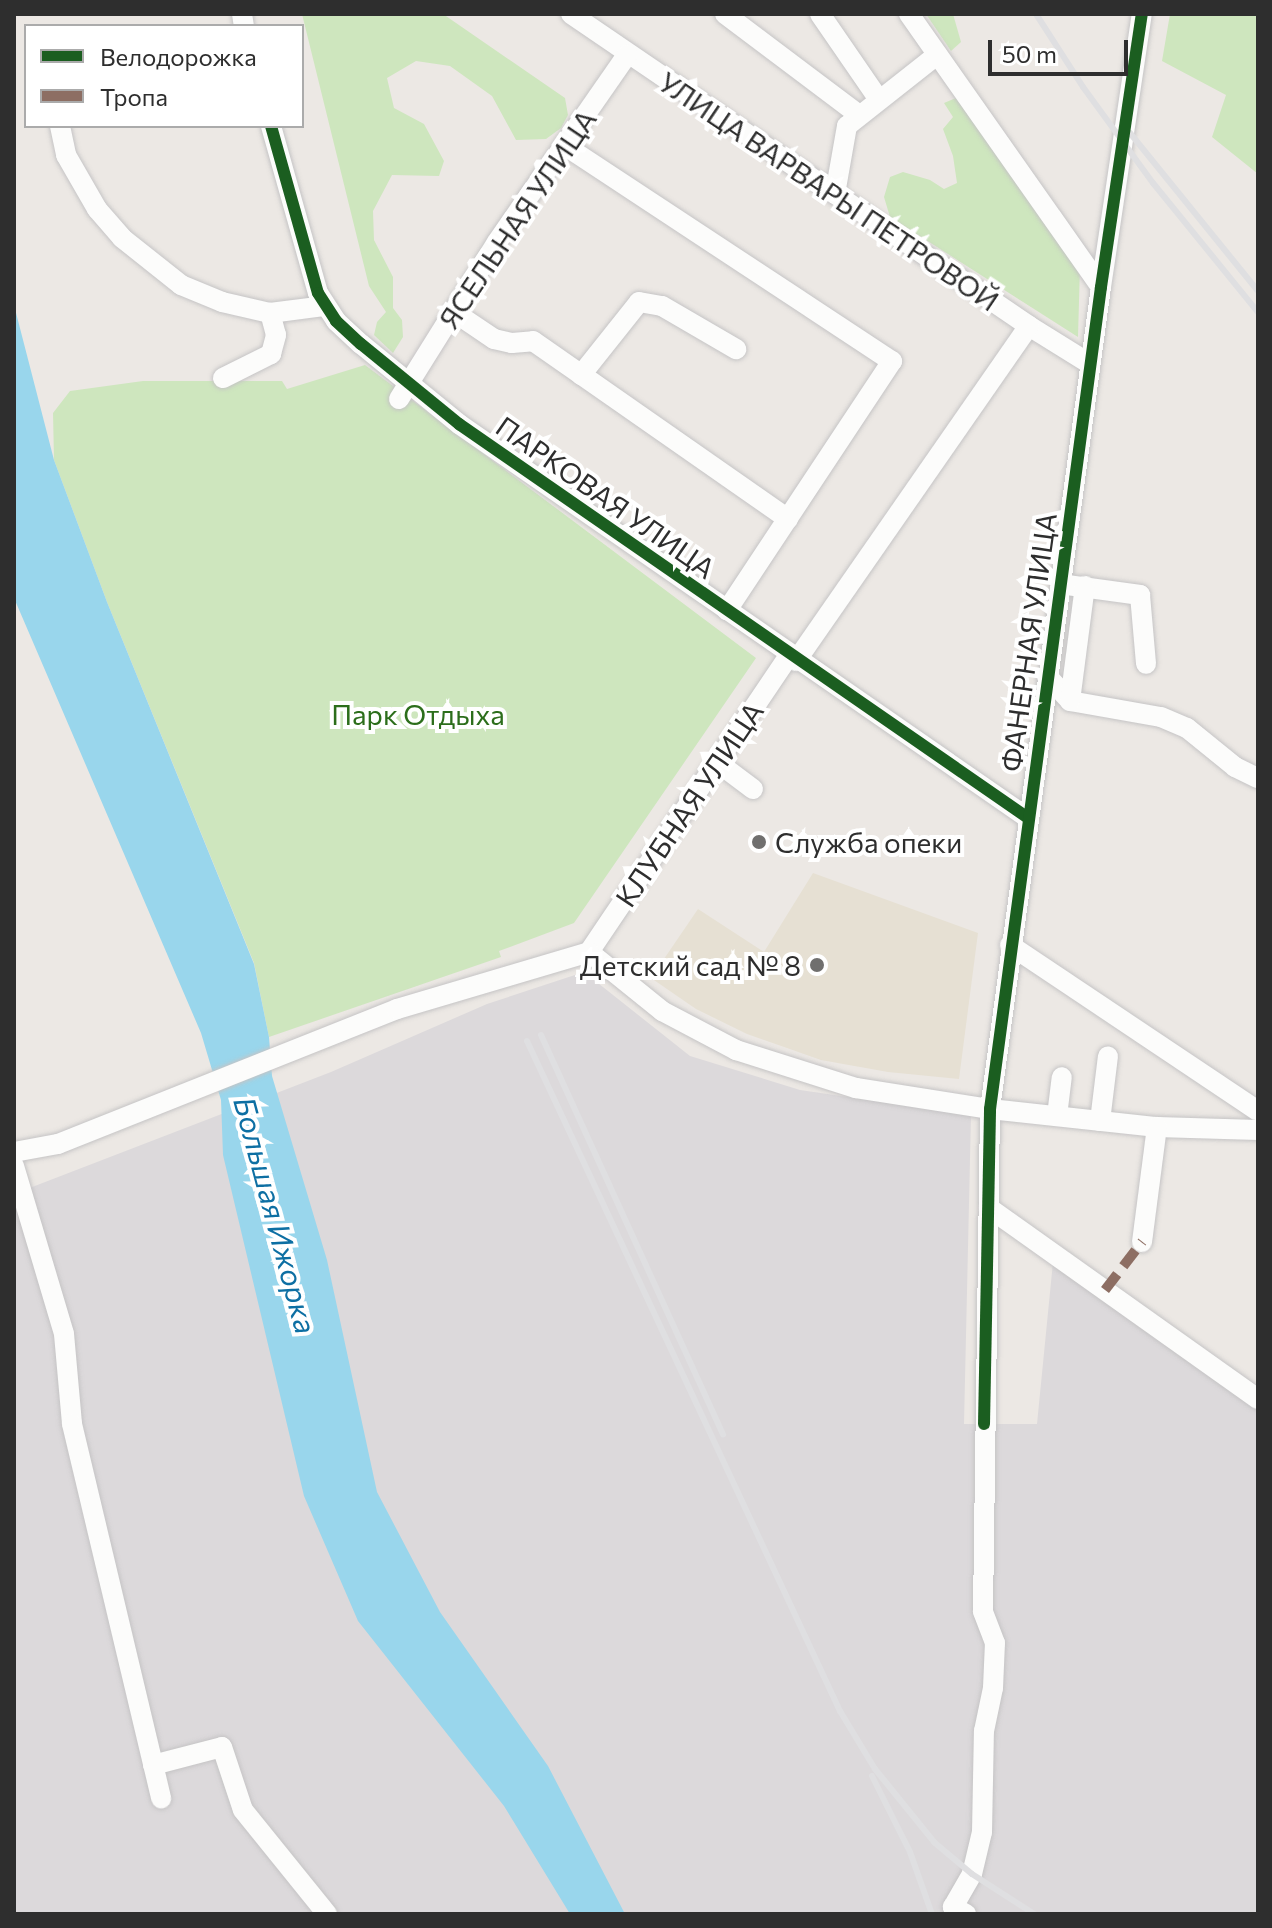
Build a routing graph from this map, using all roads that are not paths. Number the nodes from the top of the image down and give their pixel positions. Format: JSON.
{"nodes":[{"id":1,"x":820,"y":14,"type":"edge"},
{"id":2,"x":909,"y":14,"type":"edge"},
{"id":3,"x":1142,"y":14,"type":"edge"},
{"id":4,"x":577,"y":16,"type":"edge"},
{"id":5,"x":735,"y":17,"type":"edge"},
{"id":6,"x":627,"y":55,"type":"junction"},
{"id":7,"x":937,"y":55,"type":"junction"},
{"id":8,"x":879,"y":100,"type":"junction"},
{"id":9,"x":859,"y":115,"type":"junction"},
{"id":10,"x":60,"y":128,"type":"edge"},
{"id":11,"x":272,"y":128,"type":"edge"},
{"id":12,"x":564,"y":145,"type":"junction"},
{"id":13,"x":835,"y":194,"type":"junction"},
{"id":14,"x":1101,"y":287,"type":"junction"},
{"id":15,"x":324,"y":306,"type":"junction"},
{"id":16,"x":454,"y":312,"type":"junction"},
{"id":17,"x":270,"y":313,"type":"junction"},
{"id":18,"x":1029,"y":326,"type":"junction"},
{"id":19,"x":736,"y":349,"type":"dead end"},
{"id":20,"x":1090,"y":364,"type":"junction"},
{"id":21,"x":581,"y":375,"type":"junction"},
{"id":22,"x":223,"y":378,"type":"dead end"},
{"id":23,"x":404,"y":391,"type":"junction"},
{"id":24,"x":788,"y":519,"type":"junction"},
{"id":25,"x":1060,"y":584,"type":"junction"},
{"id":26,"x":1085,"y":586,"type":"junction"},
{"id":27,"x":727,"y":610,"type":"junction"},
{"id":28,"x":793,"y":658,"type":"junction"},
{"id":29,"x":1146,"y":664,"type":"dead end"},
{"id":30,"x":1047,"y":676,"type":"junction"},
{"id":31,"x":1070,"y":691,"type":"junction"},
{"id":32,"x":717,"y":762,"type":"junction"},
{"id":33,"x":1258,"y":778,"type":"edge"},
{"id":34,"x":753,"y":789,"type":"dead end"},
{"id":35,"x":1028,"y":818,"type":"junction"},
{"id":36,"x":1010,"y":945,"type":"junction"},
{"id":37,"x":589,"y":952,"type":"junction"},
{"id":38,"x":1111,"y":1069,"type":"dead end"},
{"id":39,"x":1062,"y":1077,"type":"dead end"},
{"id":40,"x":990,"y":1109,"type":"junction"},
{"id":41,"x":1258,"y":1111,"type":"edge"},
{"id":42,"x":1057,"y":1116,"type":"junction"},
{"id":43,"x":1100,"y":1121,"type":"junction"},
{"id":44,"x":1157,"y":1127,"type":"junction"},
{"id":45,"x":1258,"y":1130,"type":"edge"},
{"id":46,"x":14,"y":1152,"type":"edge"},
{"id":47,"x":14,"y":1166,"type":"edge"},
{"id":48,"x":989,"y":1208,"type":"junction"},
{"id":49,"x":1142,"y":1242,"type":"dead end"},
{"id":50,"x":1258,"y":1399,"type":"edge"},
{"id":51,"x":153,"y":1765,"type":"junction"},
{"id":52,"x":161,"y":1799,"type":"dead end"},
{"id":53,"x":327,"y":1914,"type":"edge"},
{"id":54,"x":966,"y":1914,"type":"edge"}],
"edges":[{"from":1,"to":8,"type":"street"},
{"from":2,"to":7,"type":"street"},
{"from":3,"to":14,"type":"street","name":"ФАНЕРНАЯ УЛИЦА"},
{"from":4,"to":6,"type":"street","name":"УЛИЦА ВАРВАРЫ ПЕТРОВОЙ"},
{"from":5,"to":9,"type":"street"},
{"from":6,"to":12,"type":"street","name":"ЯСЕЛЬНАЯ УЛИЦА"},
{"from":6,"to":13,"type":"street","name":"УЛИЦА ВАРВАРЫ ПЕТРОВОЙ"},
{"from":7,"to":8,"type":"street"},
{"from":7,"to":14,"type":"street"},
{"from":8,"to":9,"type":"street"},
{"from":9,"to":13,"type":"street"},
{"from":10,"to":17,"type":"street"},
{"from":11,"to":15,"type":"street","name":"ПАРКОВАЯ УЛИЦА"},
{"from":12,"to":16,"type":"street","name":"ЯСЕЛЬНАЯ УЛИЦА"},
{"from":12,"to":24,"type":"street"},
{"from":13,"to":18,"type":"street","name":"УЛИЦА ВАРВАРЫ ПЕТРОВОЙ"},
{"from":14,"to":20,"type":"street","name":"ФАНЕРНАЯ УЛИЦА"},
{"from":15,"to":17,"type":"street"},
{"from":15,"to":23,"type":"street","name":"ПАРКОВАЯ УЛИЦА"},
{"from":16,"to":21,"type":"street"},
{"from":16,"to":23,"type":"street","name":"ЯСЕЛЬНАЯ УЛИЦА"},
{"from":17,"to":22,"type":"street"},
{"from":18,"to":20,"type":"street","name":"УЛИЦА ВАРВАРЫ ПЕТРОВОЙ"},
{"from":18,"to":28,"type":"street","name":"КЛУБНАЯ УЛИЦА"},
{"from":19,"to":21,"type":"street"},
{"from":20,"to":25,"type":"street","name":"ФАНЕРНАЯ УЛИЦА"},
{"from":21,"to":24,"type":"street"},
{"from":23,"to":27,"type":"street","name":"ПАРКОВАЯ УЛИЦА"},
{"from":24,"to":27,"type":"street"},
{"from":25,"to":26,"type":"street"},
{"from":25,"to":30,"type":"street","name":"ФАНЕРНАЯ УЛИЦА"},
{"from":26,"to":29,"type":"street"},
{"from":26,"to":31,"type":"street"},
{"from":27,"to":28,"type":"street","name":"ПАРКОВАЯ УЛИЦА"},
{"from":28,"to":32,"type":"street","name":"КЛУБНАЯ УЛИЦА"},
{"from":28,"to":35,"type":"street","name":"ПАРКОВАЯ УЛИЦА"},
{"from":30,"to":31,"type":"street"},
{"from":30,"to":35,"type":"street","name":"ФАНЕРНАЯ УЛИЦА"},
{"from":31,"to":33,"type":"street"},
{"from":32,"to":34,"type":"street"},
{"from":32,"to":37,"type":"street","name":"КЛУБНАЯ УЛИЦА"},
{"from":35,"to":36,"type":"street","name":"ФАНЕРНАЯ УЛИЦА"},
{"from":36,"to":40,"type":"street","name":"ФАНЕРНАЯ УЛИЦА"},
{"from":36,"to":41,"type":"street"},
{"from":37,"to":40,"type":"street"},
{"from":37,"to":46,"type":"street"},
{"from":38,"to":43,"type":"street"},
{"from":39,"to":42,"type":"street"},
{"from":40,"to":42,"type":"street"},
{"from":40,"to":48,"type":"street","name":"ФАНЕРНАЯ УЛИЦА"},
{"from":42,"to":43,"type":"street"},
{"from":43,"to":44,"type":"street"},
{"from":44,"to":45,"type":"street"},
{"from":44,"to":49,"type":"street"},
{"from":47,"to":51,"type":"street"},
{"from":48,"to":50,"type":"street"},
{"from":48,"to":54,"type":"street","name":"ФАНЕРНАЯ УЛИЦА"},
{"from":51,"to":52,"type":"street"},
{"from":51,"to":53,"type":"street"}]}
